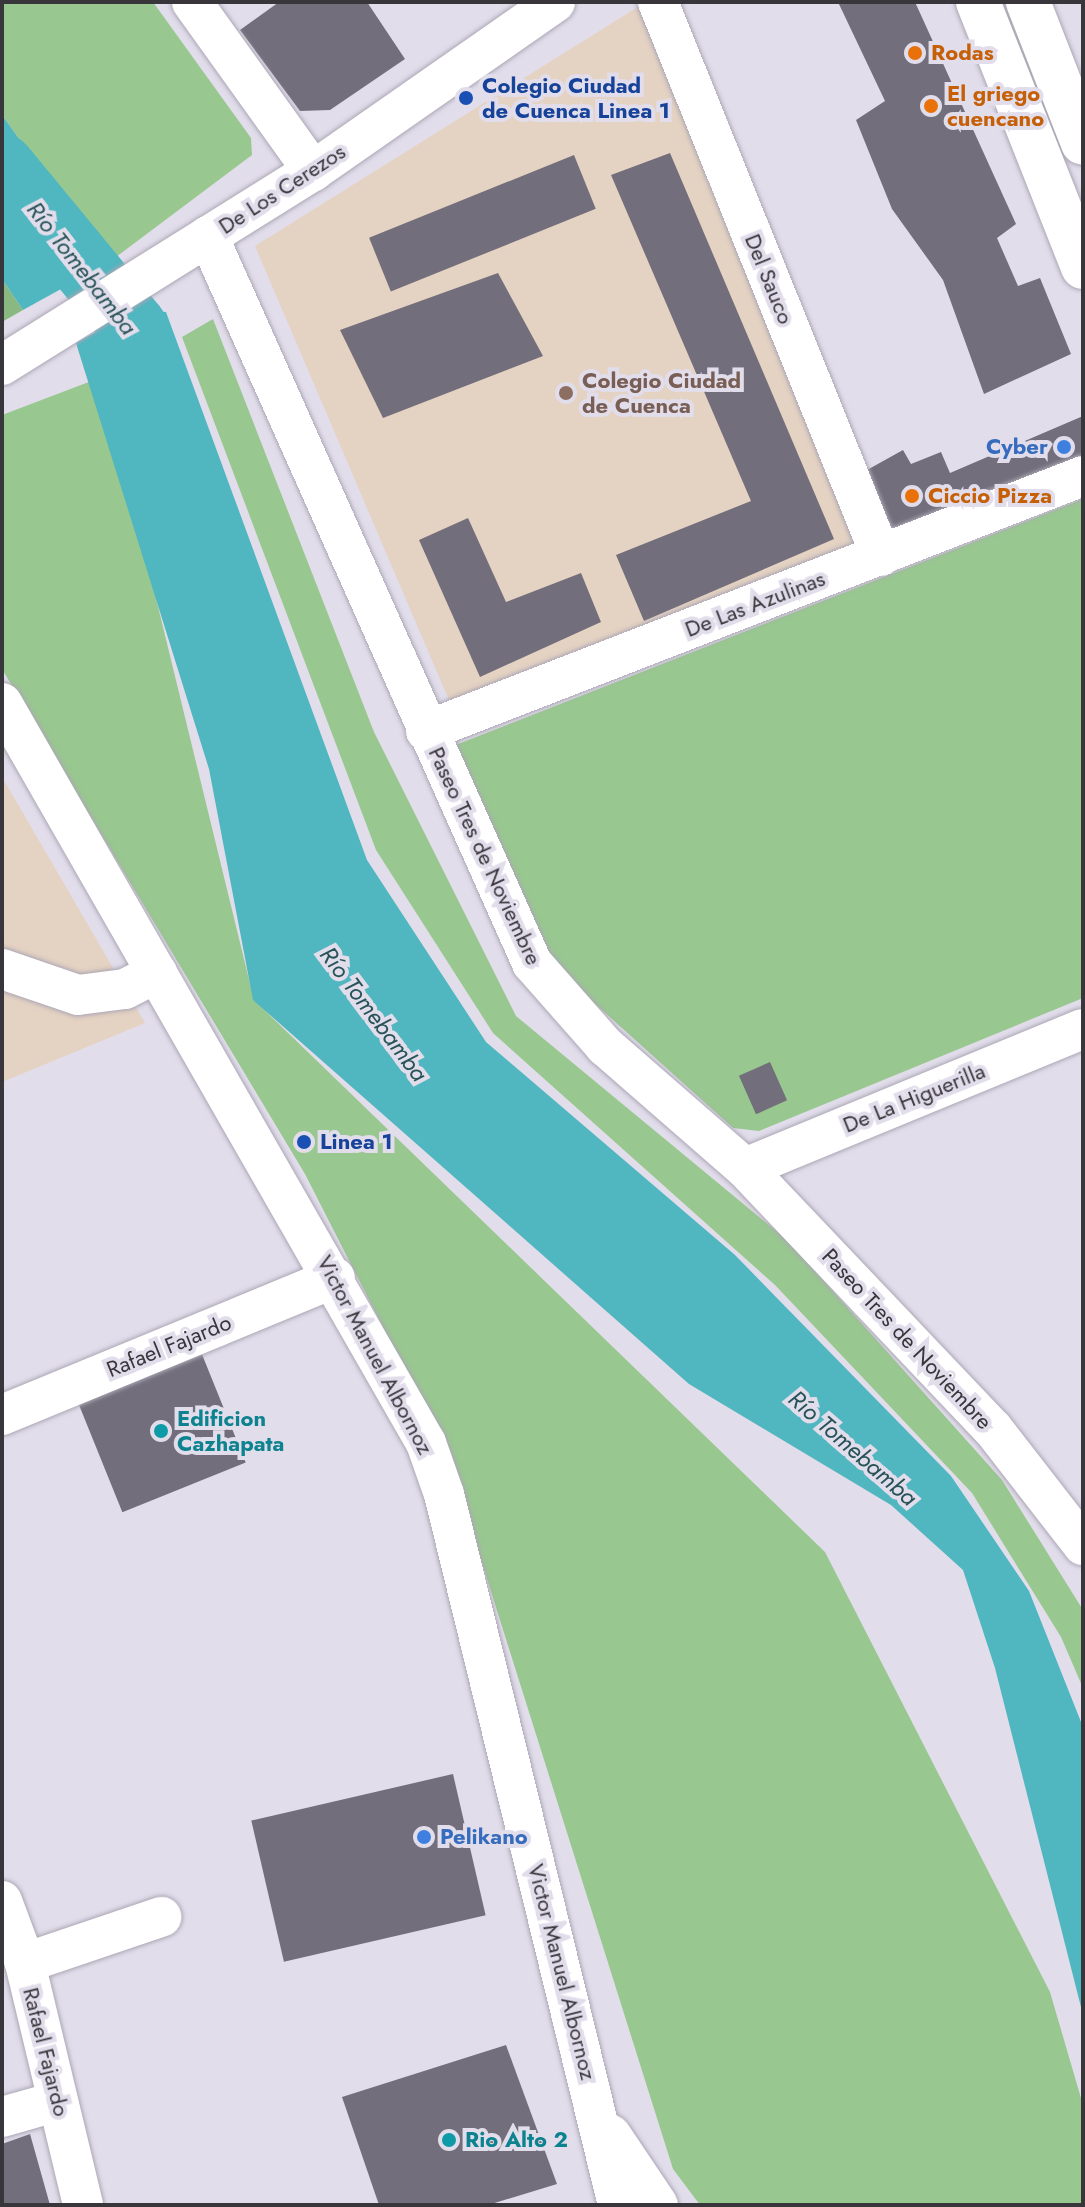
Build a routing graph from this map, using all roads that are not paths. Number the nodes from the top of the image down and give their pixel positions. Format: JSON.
{"nodes":[{"id":1,"x":192,"y":2,"type":"edge"},
{"id":2,"x":555,"y":2,"type":"edge"},
{"id":3,"x":658,"y":2,"type":"edge"},
{"id":4,"x":978,"y":2,"type":"edge"},
{"id":5,"x":1028,"y":2,"type":"edge"},
{"id":6,"x":1083,"y":143,"type":"edge"},
{"id":7,"x":313,"y":171,"type":"junction"},
{"id":8,"x":208,"y":236,"type":"junction"},
{"id":9,"x":1083,"y":267,"type":"edge"},
{"id":10,"x":2,"y":365,"type":"edge"},
{"id":11,"x":1083,"y":476,"type":"edge"},
{"id":12,"x":881,"y":556,"type":"junction"},
{"id":13,"x":2,"y":703,"type":"edge"},
{"id":14,"x":426,"y":731,"type":"junction"},
{"id":15,"x":157,"y":973,"type":"junction"},
{"id":16,"x":12,"y":982,"type":"edge"},
{"id":17,"x":1083,"y":1029,"type":"edge"},
{"id":18,"x":745,"y":1168,"type":"junction"},
{"id":19,"x":335,"y":1278,"type":"junction"},
{"id":20,"x":2,"y":1415,"type":"edge"},
{"id":21,"x":1083,"y":1545,"type":"edge"},
{"id":22,"x":2,"y":1901,"type":"edge"},
{"id":23,"x":161,"y":1917,"type":"dead end"},
{"id":24,"x":25,"y":1963,"type":"junction"},
{"id":25,"x":58,"y":2101,"type":"junction"},
{"id":26,"x":2,"y":2117,"type":"edge"},
{"id":27,"x":599,"y":2119,"type":"junction"},
{"id":28,"x":83,"y":2205,"type":"edge"},
{"id":29,"x":618,"y":2205,"type":"edge"},
{"id":30,"x":658,"y":2205,"type":"edge"}],
"edges":[{"from":1,"to":7,"type":"street"},
{"from":2,"to":7,"type":"street","name":"De Los Cerezos"},
{"from":3,"to":12,"type":"street","name":"Del Sauco"},
{"from":4,"to":9,"type":"main road"},
{"from":5,"to":6,"type":"main road"},
{"from":7,"to":8,"type":"street","name":"De Los Cerezos"},
{"from":8,"to":10,"type":"street","name":"De Los Cerezos"},
{"from":8,"to":14,"type":"street","name":"Paseo Tres de Noviembre"},
{"from":11,"to":12,"type":"street","name":"De Las Azulinas"},
{"from":12,"to":14,"type":"street","name":"De Las Azulinas"},
{"from":13,"to":15,"type":"street","name":"Victor Manuel Albornoz"},
{"from":14,"to":18,"type":"street","name":"Paseo Tres de Noviembre"},
{"from":15,"to":16,"type":"street"},
{"from":15,"to":19,"type":"street","name":"Victor Manuel Albornoz"},
{"from":17,"to":18,"type":"street","name":"De La Higuerilla"},
{"from":18,"to":21,"type":"street","name":"Paseo Tres de Noviembre"},
{"from":19,"to":20,"type":"street","name":"Rafael Fajardo"},
{"from":19,"to":27,"type":"street","name":"Victor Manuel Albornoz"},
{"from":22,"to":24,"type":"street","name":"Rafael Fajardo"},
{"from":23,"to":24,"type":"street"},
{"from":24,"to":25,"type":"street","name":"Rafael Fajardo"},
{"from":25,"to":26,"type":"street"},
{"from":25,"to":28,"type":"street","name":"Rafael Fajardo"},
{"from":27,"to":29,"type":"street","name":"Victor Manuel Albornoz"},
{"from":27,"to":30,"type":"street","name":"Victor Manuel Albornoz"}]}
